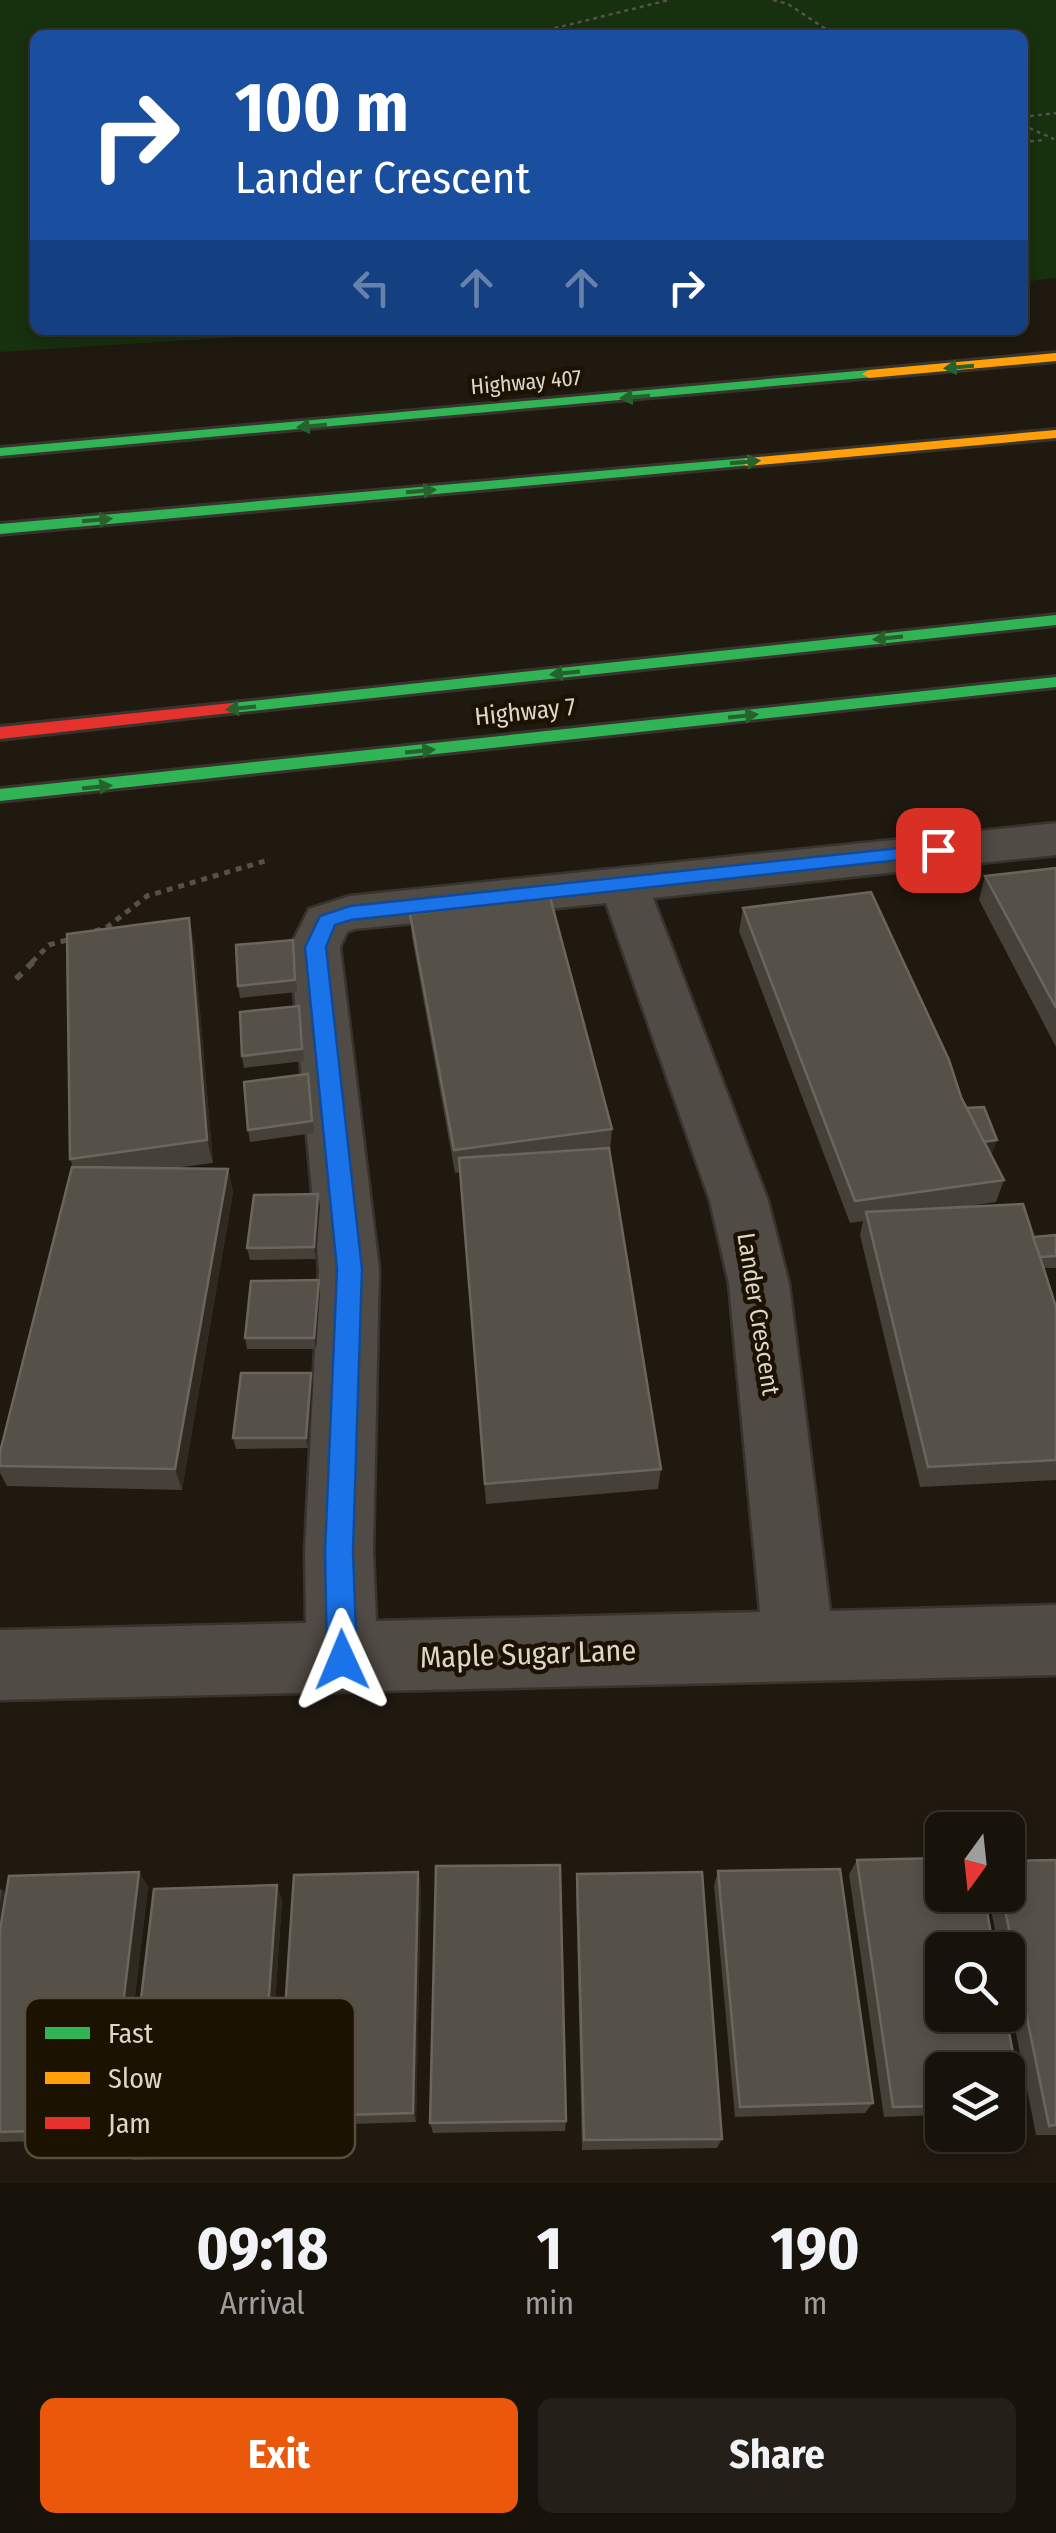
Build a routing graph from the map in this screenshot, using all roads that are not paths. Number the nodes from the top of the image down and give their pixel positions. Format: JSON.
{"nodes":[{"id":1,"x":1056,"y":358,"type":"edge"},
{"id":2,"x":1056,"y":434,"type":"edge"},
{"id":3,"x":0,"y":452,"type":"edge"},
{"id":4,"x":0,"y":529,"type":"edge"},
{"id":5,"x":1056,"y":620,"type":"edge"},
{"id":6,"x":1056,"y":682,"type":"edge"},
{"id":7,"x":0,"y":732,"type":"edge"},
{"id":8,"x":0,"y":795,"type":"edge"},
{"id":9,"x":1056,"y":839,"type":"edge"},
{"id":10,"x":623,"y":882,"type":"junction"},
{"id":11,"x":1056,"y":1640,"type":"edge"},
{"id":12,"x":800,"y":1646,"type":"junction"},
{"id":13,"x":342,"y":1660,"type":"junction"},
{"id":14,"x":0,"y":1664,"type":"edge"}],
"edges":[{"from":1,"to":3,"type":"main road","name":"Highway 407","one_way":true},
{"from":4,"to":2,"type":"main road","one_way":true},
{"from":5,"to":7,"type":"main road","name":"Highway 7","one_way":true},
{"from":8,"to":6,"type":"main road","name":"Highway 7","one_way":true},
{"from":9,"to":10,"type":"street"},
{"from":10,"to":12,"type":"street","name":"Lander Crescent"},
{"from":10,"to":13,"type":"street"},
{"from":11,"to":12,"type":"street","name":"Maple Sugar Lane"},
{"from":12,"to":13,"type":"street","name":"Maple Sugar Lane"},
{"from":13,"to":14,"type":"street","name":"Maple Sugar Lane"}]}
